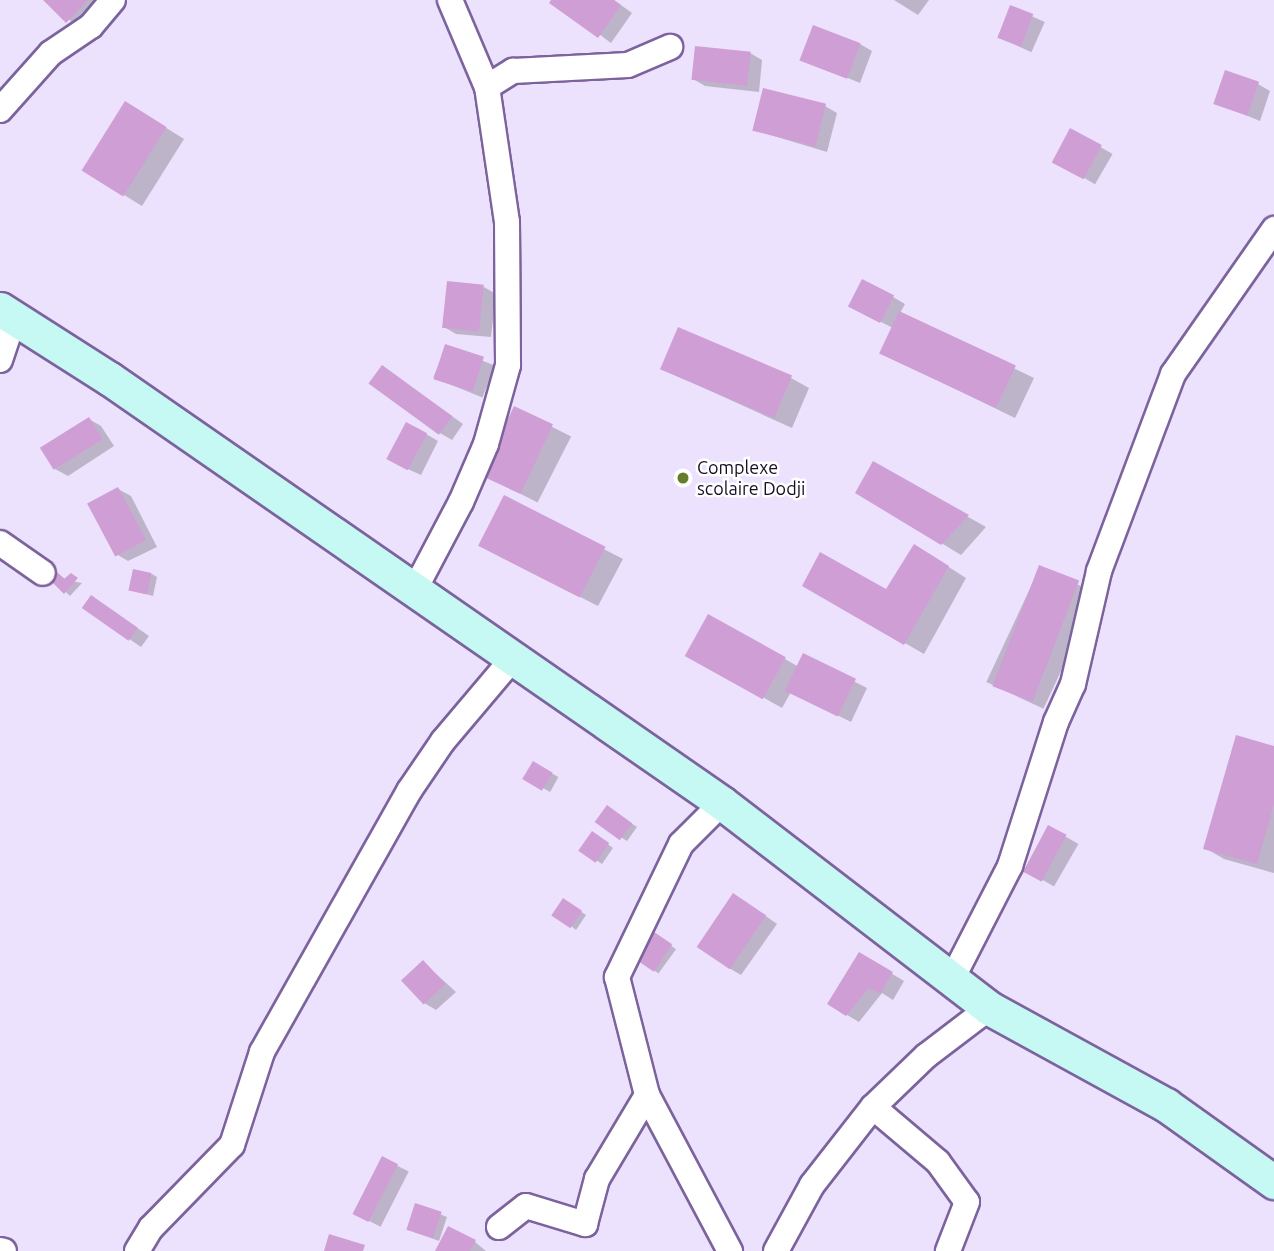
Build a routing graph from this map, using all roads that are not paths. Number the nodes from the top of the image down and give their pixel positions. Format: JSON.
{"nodes":[{"id":1,"x":113,"y":0,"type":"edge"},
{"id":2,"x":450,"y":0,"type":"edge"},
{"id":3,"x":670,"y":47,"type":"dead end"},
{"id":4,"x":486,"y":87,"type":"junction"},
{"id":5,"x":0,"y":110,"type":"edge"},
{"id":6,"x":1274,"y":229,"type":"edge"},
{"id":7,"x":7,"y":313,"type":"edge"},
{"id":8,"x":0,"y":360,"type":"edge"},
{"id":9,"x":0,"y":543,"type":"edge"},
{"id":10,"x":43,"y":573,"type":"dead end"},
{"id":11,"x":414,"y":591,"type":"junction"},
{"id":12,"x":514,"y":657,"type":"junction"},
{"id":13,"x":722,"y":803,"type":"junction"},
{"id":14,"x":952,"y":979,"type":"junction"},
{"id":15,"x":989,"y":1008,"type":"junction"},
{"id":16,"x":647,"y":1095,"type":"junction"},
{"id":17,"x":873,"y":1107,"type":"junction"},
{"id":18,"x":1274,"y":1182,"type":"edge"},
{"id":19,"x":499,"y":1227,"type":"dead end"},
{"id":20,"x":137,"y":1251,"type":"edge"},
{"id":21,"x":730,"y":1251,"type":"edge"},
{"id":22,"x":776,"y":1251,"type":"edge"},
{"id":23,"x":948,"y":1251,"type":"edge"}],
"edges":[{"from":1,"to":5,"type":"street"},
{"from":2,"to":4,"type":"street"},
{"from":3,"to":4,"type":"street"},
{"from":4,"to":11,"type":"street"},
{"from":6,"to":14,"type":"street"},
{"from":7,"to":8,"type":"street"},
{"from":7,"to":11,"type":"main road"},
{"from":9,"to":10,"type":"street"},
{"from":11,"to":12,"type":"main road"},
{"from":12,"to":13,"type":"main road"},
{"from":12,"to":20,"type":"street"},
{"from":13,"to":14,"type":"main road"},
{"from":13,"to":16,"type":"street"},
{"from":14,"to":15,"type":"main road"},
{"from":15,"to":17,"type":"street"},
{"from":15,"to":18,"type":"main road"},
{"from":16,"to":19,"type":"street"},
{"from":16,"to":21,"type":"street"},
{"from":17,"to":22,"type":"street"},
{"from":17,"to":23,"type":"street"}]}
